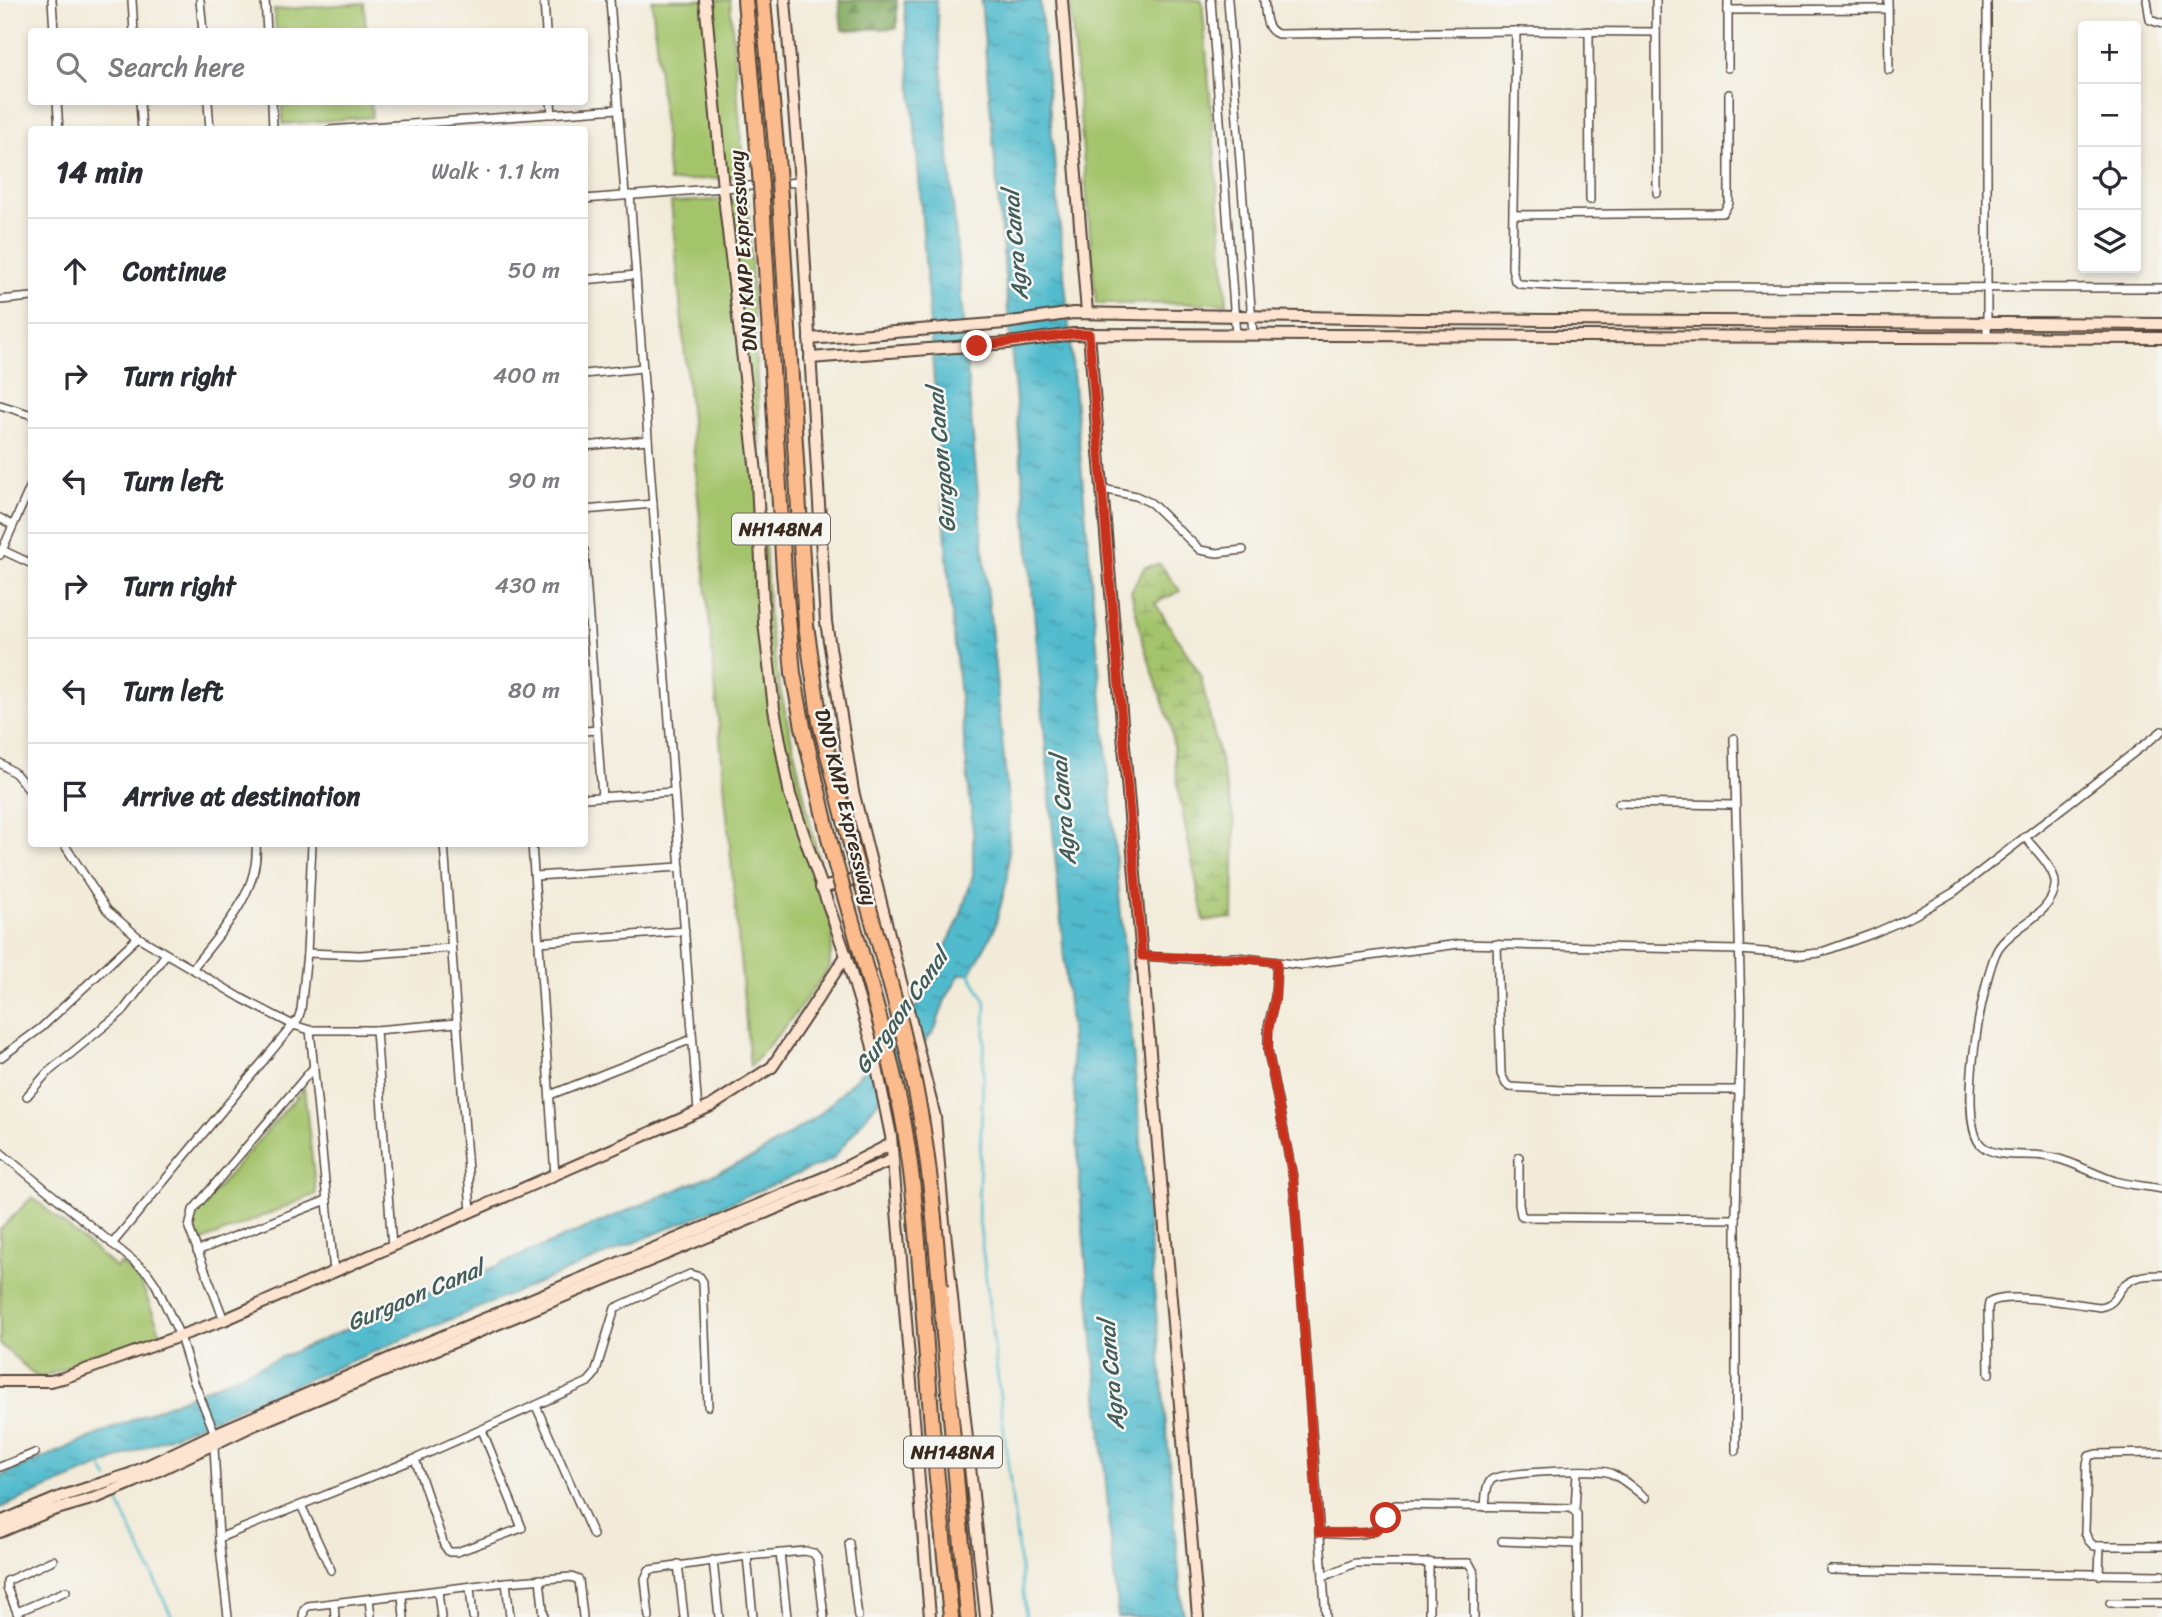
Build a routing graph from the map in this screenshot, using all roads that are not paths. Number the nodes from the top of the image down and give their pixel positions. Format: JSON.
{"nodes":[{"id":1,"x":52,"y":0,"type":"edge"},
{"id":2,"x":132,"y":0,"type":"edge"},
{"id":3,"x":200,"y":0,"type":"edge"},
{"id":4,"x":265,"y":0,"type":"edge"},
{"id":5,"x":274,"y":0,"type":"edge"},
{"id":6,"x":544,"y":0,"type":"edge"},
{"id":7,"x":610,"y":0,"type":"edge"},
{"id":8,"x":705,"y":0,"type":"edge"},
{"id":9,"x":745,"y":0,"type":"edge"},
{"id":10,"x":763,"y":0,"type":"edge"},
{"id":11,"x":785,"y":0,"type":"edge"},
{"id":12,"x":1062,"y":0,"type":"edge"},
{"id":13,"x":1211,"y":0,"type":"edge"},
{"id":14,"x":1228,"y":0,"type":"edge"},
{"id":15,"x":1264,"y":0,"type":"edge"},
{"id":16,"x":1656,"y":0,"type":"edge"},
{"id":17,"x":1728,"y":0,"type":"edge"},
{"id":18,"x":1987,"y":0,"type":"edge"},
{"id":19,"x":2147,"y":0,"type":"edge"},
{"id":20,"x":1888,"y":4,"type":"edge"},
{"id":21,"x":1728,"y":10,"type":"junction"},
{"id":22,"x":2162,"y":24,"type":"edge"},
{"id":23,"x":54,"y":28,"type":"edge"},
{"id":24,"x":134,"y":28,"type":"edge"},
{"id":25,"x":203,"y":28,"type":"edge"},
{"id":26,"x":267,"y":28,"type":"edge"},
{"id":27,"x":546,"y":28,"type":"edge"},
{"id":28,"x":1516,"y":31,"type":"junction"},
{"id":29,"x":1589,"y":31,"type":"junction"},
{"id":30,"x":1656,"y":33,"type":"junction"},
{"id":31,"x":1728,"y":68,"type":"dead end"},
{"id":32,"x":1889,"y":70,"type":"dead end"},
{"id":33,"x":1729,"y":94,"type":"dead end"},
{"id":34,"x":57,"y":105,"type":"edge"},
{"id":35,"x":140,"y":105,"type":"edge"},
{"id":36,"x":208,"y":105,"type":"edge"},
{"id":37,"x":272,"y":105,"type":"edge"},
{"id":38,"x":551,"y":105,"type":"edge"},
{"id":39,"x":618,"y":109,"type":"junction"},
{"id":40,"x":552,"y":114,"type":"junction"},
{"id":41,"x":59,"y":126,"type":"edge"},
{"id":42,"x":142,"y":126,"type":"edge"},
{"id":43,"x":210,"y":126,"type":"edge"},
{"id":44,"x":274,"y":126,"type":"edge"},
{"id":45,"x":385,"y":126,"type":"edge"},
{"id":46,"x":800,"y":182,"type":"junction"},
{"id":47,"x":723,"y":188,"type":"junction"},
{"id":48,"x":1657,"y":193,"type":"dead end"},
{"id":49,"x":627,"y":195,"type":"junction"},
{"id":50,"x":588,"y":198,"type":"edge"},
{"id":51,"x":1590,"y":200,"type":"dead end"},
{"id":52,"x":1514,"y":215,"type":"junction"},
{"id":53,"x":636,"y":275,"type":"junction"},
{"id":54,"x":588,"y":280,"type":"edge"},
{"id":55,"x":1987,"y":286,"type":"junction"},
{"id":56,"x":2162,"y":288,"type":"edge"},
{"id":57,"x":28,"y":297,"type":"edge"},
{"id":58,"x":0,"y":300,"type":"edge"},
{"id":59,"x":1087,"y":313,"type":"junction"},
{"id":60,"x":1236,"y":316,"type":"junction"},
{"id":61,"x":1252,"y":316,"type":"junction"},
{"id":62,"x":1987,"y":324,"type":"junction"},
{"id":63,"x":2162,"y":324,"type":"edge"},
{"id":64,"x":1089,"y":334,"type":"junction"},
{"id":65,"x":1236,"y":335,"type":"junction"},
{"id":66,"x":1253,"y":335,"type":"junction"},
{"id":67,"x":1987,"y":337,"type":"junction"},
{"id":68,"x":2162,"y":338,"type":"edge"},
{"id":69,"x":809,"y":339,"type":"junction"},
{"id":70,"x":810,"y":358,"type":"junction"},
{"id":71,"x":643,"y":368,"type":"junction"},
{"id":72,"x":588,"y":374,"type":"edge"},
{"id":73,"x":0,"y":405,"type":"edge"},
{"id":74,"x":28,"y":414,"type":"edge"},
{"id":75,"x":648,"y":440,"type":"junction"},
{"id":76,"x":588,"y":446,"type":"edge"},
{"id":77,"x":1102,"y":489,"type":"junction"},
{"id":78,"x":28,"y":491,"type":"edge"},
{"id":79,"x":653,"y":504,"type":"junction"},
{"id":80,"x":588,"y":510,"type":"edge"},
{"id":81,"x":0,"y":518,"type":"edge"},
{"id":82,"x":12,"y":524,"type":"junction"},
{"id":83,"x":1243,"y":550,"type":"dead end"},
{"id":84,"x":1,"y":552,"type":"edge"},
{"id":85,"x":28,"y":562,"type":"edge"},
{"id":86,"x":588,"y":644,"type":"edge"},
{"id":87,"x":589,"y":667,"type":"edge"},
{"id":88,"x":597,"y":730,"type":"junction"},
{"id":89,"x":588,"y":731,"type":"edge"},
{"id":90,"x":2162,"y":732,"type":"edge"},
{"id":91,"x":1734,"y":738,"type":"dead end"},
{"id":92,"x":0,"y":763,"type":"edge"},
{"id":93,"x":28,"y":789,"type":"edge"},
{"id":94,"x":674,"y":792,"type":"junction"},
{"id":95,"x":602,"y":797,"type":"junction"},
{"id":96,"x":588,"y":798,"type":"edge"},
{"id":97,"x":1619,"y":803,"type":"dead end"},
{"id":98,"x":1734,"y":805,"type":"junction"},
{"id":99,"x":2025,"y":837,"type":"junction"},
{"id":100,"x":66,"y":847,"type":"edge"},
{"id":101,"x":256,"y":847,"type":"edge"},
{"id":102,"x":312,"y":847,"type":"edge"},
{"id":103,"x":444,"y":847,"type":"edge"},
{"id":104,"x":532,"y":847,"type":"edge"},
{"id":105,"x":680,"y":867,"type":"junction"},
{"id":106,"x":873,"y":875,"type":"junction"},
{"id":107,"x":535,"y":876,"type":"junction"},
{"id":108,"x":821,"y":888,"type":"junction"},
{"id":109,"x":684,"y":931,"type":"junction"},
{"id":110,"x":138,"y":937,"type":"junction"},
{"id":111,"x":539,"y":942,"type":"junction"},
{"id":112,"x":1497,"y":944,"type":"junction"},
{"id":113,"x":452,"y":948,"type":"junction"},
{"id":114,"x":1740,"y":950,"type":"junction"},
{"id":115,"x":307,"y":953,"type":"junction"},
{"id":116,"x":166,"y":954,"type":"junction"},
{"id":117,"x":846,"y":956,"type":"junction"},
{"id":118,"x":1142,"y":956,"type":"junction"},
{"id":119,"x":1277,"y":962,"type":"junction"},
{"id":120,"x":192,"y":969,"type":"junction"},
{"id":121,"x":457,"y":1024,"type":"junction"},
{"id":122,"x":293,"y":1025,"type":"junction"},
{"id":123,"x":310,"y":1030,"type":"junction"},
{"id":124,"x":376,"y":1030,"type":"junction"},
{"id":125,"x":692,"y":1039,"type":"junction"},
{"id":126,"x":0,"y":1058,"type":"edge"},
{"id":127,"x":314,"y":1067,"type":"junction"},
{"id":128,"x":1738,"y":1090,"type":"junction"},
{"id":129,"x":550,"y":1095,"type":"junction"},
{"id":130,"x":27,"y":1096,"type":"dead end"},
{"id":131,"x":698,"y":1112,"type":"junction"},
{"id":132,"x":891,"y":1144,"type":"junction"},
{"id":133,"x":0,"y":1152,"type":"edge"},
{"id":134,"x":1519,"y":1157,"type":"dead end"},
{"id":135,"x":891,"y":1160,"type":"junction"},
{"id":136,"x":555,"y":1175,"type":"junction"},
{"id":137,"x":2162,"y":1189,"type":"edge"},
{"id":138,"x":327,"y":1200,"type":"junction"},
{"id":139,"x":471,"y":1212,"type":"junction"},
{"id":140,"x":943,"y":1213,"type":"junction"},
{"id":141,"x":897,"y":1217,"type":"junction"},
{"id":142,"x":1736,"y":1219,"type":"junction"},
{"id":143,"x":111,"y":1244,"type":"junction"},
{"id":144,"x":392,"y":1247,"type":"junction"},
{"id":145,"x":197,"y":1251,"type":"junction"},
{"id":146,"x":334,"y":1272,"type":"junction"},
{"id":147,"x":2162,"y":1275,"type":"edge"},
{"id":148,"x":224,"y":1320,"type":"junction"},
{"id":149,"x":180,"y":1336,"type":"junction"},
{"id":150,"x":1989,"y":1374,"type":"dead end"},
{"id":151,"x":0,"y":1381,"type":"edge"},
{"id":152,"x":536,"y":1406,"type":"junction"},
{"id":153,"x":708,"y":1406,"type":"dead end"},
{"id":154,"x":482,"y":1430,"type":"junction"},
{"id":155,"x":213,"y":1434,"type":"junction"},
{"id":156,"x":1736,"y":1451,"type":"dead end"},
{"id":157,"x":35,"y":1453,"type":"dead end"},
{"id":158,"x":2162,"y":1453,"type":"edge"},
{"id":159,"x":415,"y":1459,"type":"junction"},
{"id":160,"x":0,"y":1467,"type":"edge"},
{"id":161,"x":1577,"y":1472,"type":"junction"},
{"id":162,"x":97,"y":1492,"type":"junction"},
{"id":163,"x":1646,"y":1498,"type":"dead end"},
{"id":164,"x":301,"y":1506,"type":"junction"},
{"id":165,"x":1485,"y":1507,"type":"junction"},
{"id":166,"x":1575,"y":1511,"type":"junction"},
{"id":167,"x":0,"y":1522,"type":"edge"},
{"id":168,"x":0,"y":1532,"type":"edge"},
{"id":169,"x":1319,"y":1533,"type":"junction"},
{"id":170,"x":593,"y":1535,"type":"dead end"},
{"id":171,"x":219,"y":1538,"type":"junction"},
{"id":172,"x":1502,"y":1541,"type":"dead end"},
{"id":173,"x":849,"y":1543,"type":"dead end"},
{"id":174,"x":1577,"y":1544,"type":"junction"},
{"id":175,"x":2100,"y":1546,"type":"junction"},
{"id":176,"x":2162,"y":1546,"type":"edge"},
{"id":177,"x":780,"y":1553,"type":"junction"},
{"id":178,"x":747,"y":1556,"type":"junction"},
{"id":179,"x":53,"y":1560,"type":"dead end"},
{"id":180,"x":713,"y":1560,"type":"junction"},
{"id":181,"x":1429,"y":1562,"type":"junction"},
{"id":182,"x":678,"y":1564,"type":"junction"},
{"id":183,"x":331,"y":1570,"type":"dead end"},
{"id":184,"x":1830,"y":1570,"type":"dead end"},
{"id":185,"x":2099,"y":1575,"type":"junction"},
{"id":186,"x":2162,"y":1575,"type":"edge"},
{"id":187,"x":1322,"y":1577,"type":"junction"},
{"id":188,"x":540,"y":1579,"type":"junction"},
{"id":189,"x":506,"y":1582,"type":"junction"},
{"id":190,"x":470,"y":1587,"type":"junction"},
{"id":191,"x":66,"y":1591,"type":"dead end"},
{"id":192,"x":438,"y":1591,"type":"junction"},
{"id":193,"x":402,"y":1596,"type":"junction"},
{"id":194,"x":369,"y":1599,"type":"junction"},
{"id":195,"x":334,"y":1603,"type":"junction"},
{"id":196,"x":2110,"y":1603,"type":"dead end"},
{"id":197,"x":2162,"y":1603,"type":"edge"},
{"id":198,"x":18,"y":1615,"type":"edge"},
{"id":199,"x":228,"y":1617,"type":"edge"},
{"id":200,"x":303,"y":1617,"type":"edge"},
{"id":201,"x":335,"y":1617,"type":"edge"},
{"id":202,"x":372,"y":1617,"type":"edge"},
{"id":203,"x":404,"y":1617,"type":"edge"},
{"id":204,"x":440,"y":1617,"type":"edge"},
{"id":205,"x":473,"y":1617,"type":"edge"},
{"id":206,"x":510,"y":1617,"type":"edge"},
{"id":207,"x":544,"y":1617,"type":"edge"},
{"id":208,"x":583,"y":1617,"type":"edge"},
{"id":209,"x":649,"y":1617,"type":"edge"},
{"id":210,"x":684,"y":1617,"type":"edge"},
{"id":211,"x":719,"y":1617,"type":"edge"},
{"id":212,"x":753,"y":1617,"type":"edge"},
{"id":213,"x":787,"y":1617,"type":"edge"},
{"id":214,"x":824,"y":1617,"type":"edge"},
{"id":215,"x":858,"y":1617,"type":"edge"},
{"id":216,"x":930,"y":1617,"type":"edge"},
{"id":217,"x":951,"y":1617,"type":"edge"},
{"id":218,"x":968,"y":1617,"type":"edge"},
{"id":219,"x":986,"y":1617,"type":"edge"},
{"id":220,"x":1198,"y":1617,"type":"edge"},
{"id":221,"x":1326,"y":1617,"type":"edge"},
{"id":222,"x":1429,"y":1617,"type":"edge"},
{"id":223,"x":1474,"y":1617,"type":"edge"},
{"id":224,"x":1578,"y":1617,"type":"edge"}],
"edges":[{"from":1,"to":23,"type":"street"},
{"from":2,"to":24,"type":"street"},
{"from":3,"to":25,"type":"street"},
{"from":4,"to":5,"type":"street"},
{"from":4,"to":26,"type":"street"},
{"from":6,"to":27,"type":"street"},
{"from":7,"to":39,"type":"street"},
{"from":8,"to":47,"type":"street"},
{"from":9,"to":217,"type":"highway","name":"DND KMP Expressway","number":"NH148NA","bridge":true},
{"from":10,"to":218,"type":"highway","name":"DND KMP Expressway","number":"NH148NA","bridge":true},
{"from":11,"to":46,"type":"street"},
{"from":12,"to":59,"type":"street"},
{"from":13,"to":60,"type":"street"},
{"from":14,"to":61,"type":"street"},
{"from":15,"to":28,"type":"street"},
{"from":16,"to":30,"type":"street"},
{"from":17,"to":21,"type":"street"},
{"from":18,"to":55,"type":"street"},
{"from":19,"to":22,"type":"street"},
{"from":20,"to":21,"type":"street"},
{"from":20,"to":32,"type":"street"},
{"from":21,"to":31,"type":"street"},
{"from":28,"to":29,"type":"street"},
{"from":28,"to":52,"type":"street"},
{"from":29,"to":30,"type":"street"},
{"from":29,"to":51,"type":"street"},
{"from":30,"to":48,"type":"street"},
{"from":33,"to":52,"type":"street"},
{"from":34,"to":41,"type":"street"},
{"from":35,"to":42,"type":"street"},
{"from":36,"to":43,"type":"street"},
{"from":37,"to":44,"type":"street"},
{"from":38,"to":40,"type":"street"},
{"from":39,"to":40,"type":"street"},
{"from":39,"to":49,"type":"street"},
{"from":40,"to":45,"type":"street"},
{"from":46,"to":47,"type":"street"},
{"from":46,"to":69,"type":"street"},
{"from":47,"to":49,"type":"street"},
{"from":47,"to":108,"type":"street"},
{"from":49,"to":50,"type":"street"},
{"from":49,"to":53,"type":"street"},
{"from":52,"to":55,"type":"street"},
{"from":53,"to":54,"type":"street"},
{"from":53,"to":71,"type":"street"},
{"from":55,"to":56,"type":"street"},
{"from":55,"to":62,"type":"street"},
{"from":57,"to":58,"type":"street"},
{"from":59,"to":60,"type":"street"},
{"from":59,"to":69,"type":"street"},
{"from":60,"to":61,"type":"street"},
{"from":60,"to":65,"type":"street"},
{"from":61,"to":62,"type":"street"},
{"from":61,"to":66,"type":"street"},
{"from":62,"to":63,"type":"street"},
{"from":62,"to":67,"type":"street"},
{"from":64,"to":65,"type":"street"},
{"from":64,"to":70,"type":"street"},
{"from":64,"to":77,"type":"street"},
{"from":65,"to":66,"type":"street"},
{"from":66,"to":67,"type":"street"},
{"from":67,"to":68,"type":"street"},
{"from":69,"to":70,"type":"street"},
{"from":70,"to":106,"type":"street"},
{"from":71,"to":72,"type":"street"},
{"from":71,"to":75,"type":"street"},
{"from":73,"to":74,"type":"street"},
{"from":75,"to":76,"type":"street"},
{"from":75,"to":79,"type":"street"},
{"from":77,"to":83,"type":"street"},
{"from":77,"to":118,"type":"street"},
{"from":78,"to":82,"type":"street"},
{"from":79,"to":80,"type":"street"},
{"from":79,"to":94,"type":"street"},
{"from":81,"to":82,"type":"street"},
{"from":82,"to":84,"type":"street"},
{"from":84,"to":85,"type":"street"},
{"from":86,"to":87,"type":"street"},
{"from":87,"to":88,"type":"street"},
{"from":88,"to":89,"type":"street"},
{"from":88,"to":95,"type":"street"},
{"from":90,"to":99,"type":"street"},
{"from":91,"to":98,"type":"street"},
{"from":92,"to":93,"type":"street"},
{"from":94,"to":95,"type":"street"},
{"from":94,"to":105,"type":"street"},
{"from":95,"to":96,"type":"street"},
{"from":97,"to":98,"type":"street"},
{"from":98,"to":114,"type":"street"},
{"from":99,"to":114,"type":"street"},
{"from":99,"to":137,"type":"street"},
{"from":100,"to":110,"type":"street"},
{"from":101,"to":120,"type":"street"},
{"from":102,"to":115,"type":"street"},
{"from":103,"to":113,"type":"street"},
{"from":104,"to":107,"type":"street"},
{"from":105,"to":107,"type":"street"},
{"from":105,"to":109,"type":"street"},
{"from":106,"to":108,"type":"street"},
{"from":106,"to":140,"type":"street"},
{"from":107,"to":111,"type":"street"},
{"from":108,"to":117,"type":"street"},
{"from":109,"to":111,"type":"street"},
{"from":109,"to":125,"type":"street"},
{"from":110,"to":116,"type":"street"},
{"from":110,"to":126,"type":"street"},
{"from":111,"to":129,"type":"street"},
{"from":112,"to":114,"type":"street"},
{"from":112,"to":119,"type":"street"},
{"from":112,"to":128,"type":"street"},
{"from":113,"to":115,"type":"street"},
{"from":113,"to":121,"type":"street"},
{"from":114,"to":128,"type":"street"},
{"from":115,"to":122,"type":"street"},
{"from":116,"to":120,"type":"street"},
{"from":116,"to":130,"type":"street"},
{"from":117,"to":131,"type":"street"},
{"from":117,"to":132,"type":"street"},
{"from":118,"to":119,"type":"street"},
{"from":118,"to":220,"type":"street"},
{"from":119,"to":169,"type":"street"},
{"from":120,"to":122,"type":"street"},
{"from":121,"to":124,"type":"street"},
{"from":121,"to":139,"type":"street"},
{"from":122,"to":123,"type":"street"},
{"from":122,"to":143,"type":"street"},
{"from":123,"to":124,"type":"street"},
{"from":123,"to":127,"type":"street"},
{"from":124,"to":144,"type":"street"},
{"from":125,"to":129,"type":"street"},
{"from":125,"to":131,"type":"street"},
{"from":127,"to":138,"type":"street"},
{"from":127,"to":145,"type":"street"},
{"from":128,"to":142,"type":"street"},
{"from":129,"to":136,"type":"street"},
{"from":131,"to":136,"type":"street"},
{"from":132,"to":135,"type":"street"},
{"from":132,"to":155,"type":"street"},
{"from":133,"to":143,"type":"street"},
{"from":134,"to":142,"type":"street"},
{"from":135,"to":141,"type":"street"},
{"from":135,"to":155,"type":"street"},
{"from":136,"to":139,"type":"street"},
{"from":138,"to":145,"type":"street"},
{"from":138,"to":146,"type":"street"},
{"from":139,"to":144,"type":"street"},
{"from":140,"to":141,"type":"street"},
{"from":140,"to":219,"type":"street"},
{"from":141,"to":216,"type":"street"},
{"from":142,"to":156,"type":"street"},
{"from":143,"to":149,"type":"street"},
{"from":144,"to":146,"type":"street"},
{"from":145,"to":148,"type":"street"},
{"from":146,"to":148,"type":"street"},
{"from":147,"to":150,"type":"street"},
{"from":148,"to":149,"type":"street"},
{"from":149,"to":151,"type":"street"},
{"from":149,"to":155,"type":"street"},
{"from":152,"to":153,"type":"street"},
{"from":152,"to":154,"type":"street"},
{"from":152,"to":170,"type":"street"},
{"from":154,"to":159,"type":"street"},
{"from":154,"to":159,"type":"street"},
{"from":155,"to":162,"type":"street"},
{"from":155,"to":171,"type":"street"},
{"from":157,"to":160,"type":"street"},
{"from":158,"to":175,"type":"street"},
{"from":159,"to":164,"type":"street"},
{"from":161,"to":163,"type":"street"},
{"from":161,"to":165,"type":"street"},
{"from":161,"to":166,"type":"street"},
{"from":162,"to":167,"type":"street"},
{"from":162,"to":168,"type":"street"},
{"from":164,"to":171,"type":"street"},
{"from":164,"to":183,"type":"street"},
{"from":165,"to":166,"type":"street"},
{"from":165,"to":169,"type":"street"},
{"from":166,"to":174,"type":"street"},
{"from":169,"to":187,"type":"street"},
{"from":171,"to":199,"type":"street"},
{"from":172,"to":174,"type":"street"},
{"from":173,"to":215,"type":"street"},
{"from":174,"to":224,"type":"street"},
{"from":175,"to":176,"type":"street"},
{"from":175,"to":185,"type":"street"},
{"from":177,"to":178,"type":"street"},
{"from":177,"to":213,"type":"street"},
{"from":177,"to":214,"type":"street"},
{"from":178,"to":180,"type":"street"},
{"from":178,"to":212,"type":"street"},
{"from":179,"to":198,"type":"street"},
{"from":180,"to":182,"type":"street"},
{"from":180,"to":211,"type":"street"},
{"from":181,"to":187,"type":"street"},
{"from":181,"to":222,"type":"street"},
{"from":181,"to":223,"type":"street"},
{"from":182,"to":209,"type":"street"},
{"from":182,"to":210,"type":"street"},
{"from":184,"to":185,"type":"street"},
{"from":185,"to":186,"type":"street"},
{"from":187,"to":221,"type":"street"},
{"from":188,"to":189,"type":"street"},
{"from":188,"to":207,"type":"street"},
{"from":188,"to":208,"type":"street"},
{"from":189,"to":190,"type":"street"},
{"from":189,"to":206,"type":"street"},
{"from":190,"to":192,"type":"street"},
{"from":190,"to":205,"type":"street"},
{"from":191,"to":198,"type":"street"},
{"from":192,"to":193,"type":"street"},
{"from":192,"to":204,"type":"street"},
{"from":193,"to":194,"type":"street"},
{"from":193,"to":203,"type":"street"},
{"from":194,"to":195,"type":"street"},
{"from":194,"to":202,"type":"street"},
{"from":195,"to":200,"type":"street"},
{"from":195,"to":201,"type":"street"},
{"from":196,"to":197,"type":"street"}]}
